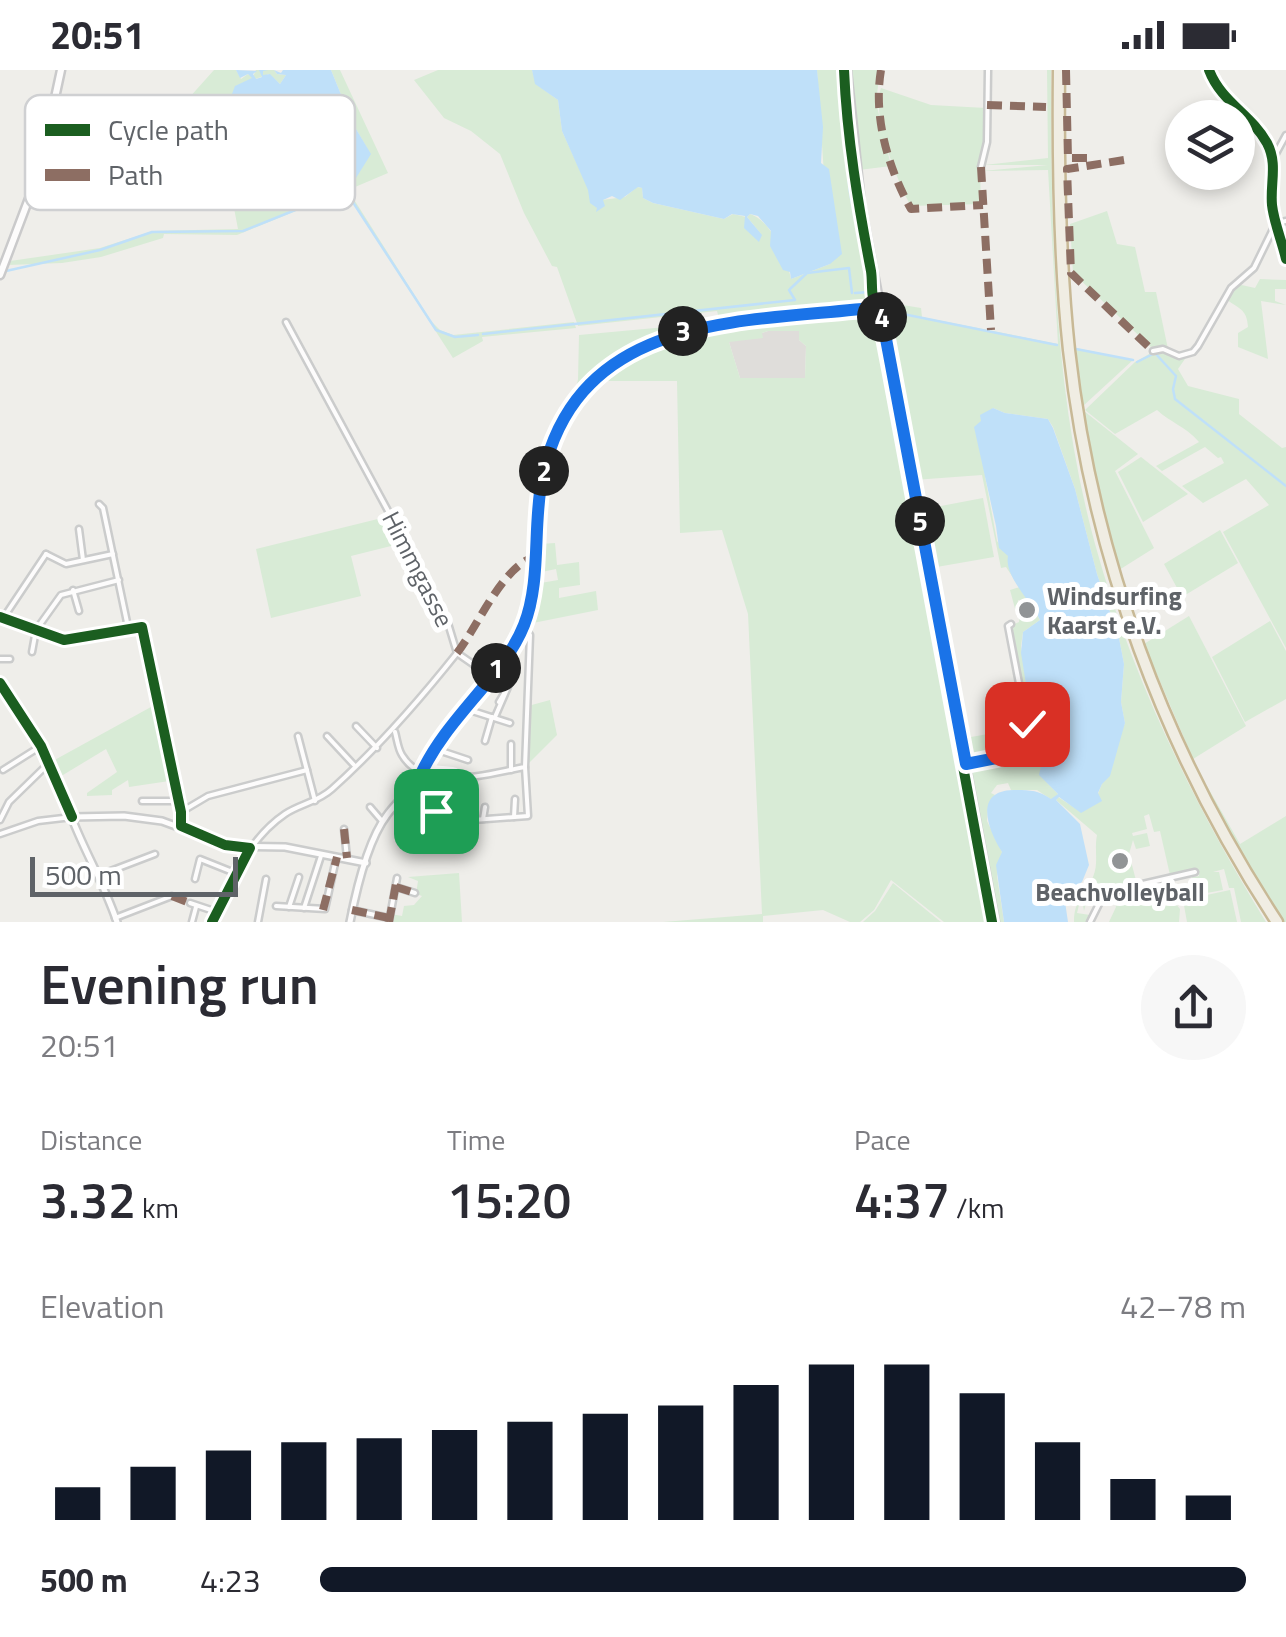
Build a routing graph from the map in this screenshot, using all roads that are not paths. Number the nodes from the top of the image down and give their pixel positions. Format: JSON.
{"nodes":[{"id":1,"x":61,"y":70,"type":"edge"},
{"id":2,"x":847,"y":70,"type":"edge"},
{"id":3,"x":988,"y":70,"type":"edge"},
{"id":4,"x":1057,"y":70,"type":"edge"},
{"id":5,"x":1208,"y":70,"type":"edge"},
{"id":6,"x":56,"y":95,"type":"edge"},
{"id":7,"x":1286,"y":135,"type":"edge"},
{"id":8,"x":1273,"y":159,"type":"junction"},
{"id":9,"x":980,"y":168,"type":"dead end"},
{"id":10,"x":25,"y":209,"type":"edge"},
{"id":11,"x":1286,"y":221,"type":"edge"},
{"id":12,"x":1276,"y":223,"type":"junction"},
{"id":13,"x":1286,"y":259,"type":"edge"},
{"id":14,"x":0,"y":275,"type":"edge"},
{"id":15,"x":876,"y":285,"type":"junction"},
{"id":16,"x":867,"y":308,"type":"junction"},
{"id":17,"x":881,"y":310,"type":"junction"},
{"id":18,"x":286,"y":322,"type":"dead end"},
{"id":19,"x":1154,"y":350,"type":"dead end"},
{"id":20,"x":99,"y":504,"type":"dead end"},
{"id":21,"x":79,"y":529,"type":"dead end"},
{"id":22,"x":113,"y":554,"type":"junction"},
{"id":23,"x":84,"y":560,"type":"junction"},
{"id":24,"x":118,"y":580,"type":"junction"},
{"id":25,"x":73,"y":590,"type":"junction"},
{"id":26,"x":79,"y":611,"type":"dead end"},
{"id":27,"x":2,"y":617,"type":"edge"},
{"id":28,"x":1011,"y":624,"type":"dead end"},
{"id":29,"x":524,"y":626,"type":"junction"},
{"id":30,"x":36,"y":630,"type":"junction"},
{"id":31,"x":32,"y":652,"type":"dead end"},
{"id":32,"x":457,"y":653,"type":"junction"},
{"id":33,"x":10,"y":658,"type":"dead end"},
{"id":34,"x":0,"y":659,"type":"edge"},
{"id":35,"x":490,"y":676,"type":"junction"},
{"id":36,"x":0,"y":683,"type":"edge"},
{"id":37,"x":499,"y":702,"type":"dead end"},
{"id":38,"x":463,"y":708,"type":"junction"},
{"id":39,"x":494,"y":717,"type":"junction"},
{"id":40,"x":510,"y":722,"type":"dead end"},
{"id":41,"x":356,"y":726,"type":"dead end"},
{"id":42,"x":394,"y":730,"type":"junction"},
{"id":43,"x":298,"y":736,"type":"dead end"},
{"id":44,"x":328,"y":736,"type":"dead end"},
{"id":45,"x":485,"y":741,"type":"dead end"},
{"id":46,"x":41,"y":746,"type":"junction"},
{"id":47,"x":511,"y":746,"type":"dead end"},
{"id":48,"x":377,"y":748,"type":"junction"},
{"id":49,"x":433,"y":748,"type":"junction"},
{"id":50,"x":468,"y":760,"type":"dead end"},
{"id":51,"x":50,"y":762,"type":"junction"},
{"id":52,"x":966,"y":764,"type":"junction"},
{"id":53,"x":356,"y":767,"type":"junction"},
{"id":54,"x":525,"y":767,"type":"junction"},
{"id":55,"x":3,"y":770,"type":"dead end"},
{"id":56,"x":307,"y":770,"type":"junction"},
{"id":57,"x":507,"y":770,"type":"junction"},
{"id":58,"x":421,"y":774,"type":"junction"},
{"id":59,"x":452,"y":777,"type":"junction"},
{"id":60,"x":174,"y":782,"type":"dead end"},
{"id":61,"x":515,"y":799,"type":"dead end"},
{"id":62,"x":142,"y":801,"type":"dead end"},
{"id":63,"x":178,"y":801,"type":"junction"},
{"id":64,"x":315,"y":801,"type":"junction"},
{"id":65,"x":454,"y":802,"type":"junction"},
{"id":66,"x":370,"y":807,"type":"dead end"},
{"id":67,"x":485,"y":807,"type":"dead end"},
{"id":68,"x":181,"y":812,"type":"junction"},
{"id":69,"x":72,"y":817,"type":"junction"},
{"id":70,"x":514,"y":817,"type":"junction"},
{"id":71,"x":483,"y":819,"type":"junction"},
{"id":72,"x":0,"y":820,"type":"edge"},
{"id":73,"x":382,"y":821,"type":"junction"},
{"id":74,"x":456,"y":821,"type":"junction"},
{"id":75,"x":180,"y":826,"type":"junction"},
{"id":76,"x":344,"y":829,"type":"dead end"},
{"id":77,"x":0,"y":834,"type":"edge"},
{"id":78,"x":261,"y":838,"type":"junction"},
{"id":79,"x":236,"y":847,"type":"junction"},
{"id":80,"x":265,"y":847,"type":"junction"},
{"id":81,"x":250,"y":848,"type":"junction"},
{"id":82,"x":155,"y":854,"type":"dead end"},
{"id":83,"x":321,"y":856,"type":"junction"},
{"id":84,"x":342,"y":858,"type":"junction"},
{"id":85,"x":243,"y":859,"type":"junction"},
{"id":86,"x":366,"y":863,"type":"junction"},
{"id":87,"x":1195,"y":872,"type":"dead end"},
{"id":88,"x":235,"y":873,"type":"junction"},
{"id":89,"x":100,"y":874,"type":"junction"},
{"id":90,"x":299,"y":877,"type":"dead end"},
{"id":91,"x":397,"y":878,"type":"dead end"},
{"id":92,"x":195,"y":879,"type":"dead end"},
{"id":93,"x":266,"y":879,"type":"dead end"},
{"id":94,"x":325,"y":881,"type":"dead end"},
{"id":95,"x":332,"y":883,"type":"junction"},
{"id":96,"x":396,"y":887,"type":"junction"},
{"id":97,"x":415,"y":892,"type":"dead end"},
{"id":98,"x":172,"y":896,"type":"dead end"},
{"id":99,"x":276,"y":906,"type":"dead end"},
{"id":100,"x":288,"y":907,"type":"junction"},
{"id":101,"x":304,"y":908,"type":"junction"},
{"id":102,"x":352,"y":910,"type":"junction"},
{"id":103,"x":216,"y":912,"type":"junction"},
{"id":104,"x":116,"y":920,"type":"edge"},
{"id":105,"x":389,"y":920,"type":"edge"},
{"id":106,"x":192,"y":922,"type":"edge"},
{"id":107,"x":212,"y":922,"type":"edge"},
{"id":108,"x":258,"y":922,"type":"edge"},
{"id":109,"x":350,"y":922,"type":"edge"},
{"id":110,"x":995,"y":922,"type":"edge"},
{"id":111,"x":1090,"y":922,"type":"edge"},
{"id":112,"x":1274,"y":922,"type":"edge"}],
"edges":[{"from":1,"to":6,"type":"main road"},
{"from":2,"to":15,"type":"main road"},
{"from":3,"to":9,"type":"street"},
{"from":4,"to":112,"type":"highway"},
{"from":5,"to":8,"type":"street"},
{"from":7,"to":8,"type":"street"},
{"from":8,"to":12,"type":"street"},
{"from":10,"to":14,"type":"main road"},
{"from":11,"to":12,"type":"street"},
{"from":12,"to":13,"type":"street"},
{"from":12,"to":19,"type":"street"},
{"from":15,"to":16,"type":"main road"},
{"from":15,"to":17,"type":"main road"},
{"from":16,"to":17,"type":"street"},
{"from":16,"to":29,"type":"street"},
{"from":17,"to":52,"type":"main road"},
{"from":18,"to":32,"type":"street","name":"Himmgasse"},
{"from":20,"to":22,"type":"street"},
{"from":21,"to":23,"type":"street"},
{"from":22,"to":23,"type":"street"},
{"from":22,"to":24,"type":"street"},
{"from":23,"to":27,"type":"street"},
{"from":24,"to":25,"type":"street"},
{"from":24,"to":30,"type":"street"},
{"from":25,"to":26,"type":"street"},
{"from":25,"to":30,"type":"street"},
{"from":27,"to":30,"type":"street"},
{"from":28,"to":52,"type":"street"},
{"from":29,"to":35,"type":"street"},
{"from":29,"to":54,"type":"street"},
{"from":30,"to":31,"type":"street"},
{"from":32,"to":35,"type":"street","name":"Himmgasse"},
{"from":32,"to":42,"type":"street"},
{"from":33,"to":34,"type":"street"},
{"from":35,"to":38,"type":"street"},
{"from":36,"to":46,"type":"street"},
{"from":37,"to":39,"type":"street"},
{"from":38,"to":39,"type":"street"},
{"from":38,"to":49,"type":"street"},
{"from":39,"to":40,"type":"street"},
{"from":39,"to":45,"type":"street"},
{"from":41,"to":48,"type":"street"},
{"from":42,"to":48,"type":"street"},
{"from":42,"to":58,"type":"street"},
{"from":43,"to":56,"type":"street"},
{"from":44,"to":53,"type":"street"},
{"from":46,"to":51,"type":"street"},
{"from":46,"to":55,"type":"street"},
{"from":47,"to":57,"type":"street"},
{"from":48,"to":53,"type":"street"},
{"from":49,"to":50,"type":"street"},
{"from":49,"to":58,"type":"street"},
{"from":51,"to":69,"type":"street"},
{"from":51,"to":72,"type":"street"},
{"from":52,"to":110,"type":"main road"},
{"from":53,"to":64,"type":"street"},
{"from":54,"to":57,"type":"street"},
{"from":54,"to":70,"type":"street"},
{"from":56,"to":64,"type":"street"},
{"from":56,"to":68,"type":"street"},
{"from":57,"to":59,"type":"street"},
{"from":58,"to":59,"type":"street"},
{"from":58,"to":73,"type":"street"},
{"from":59,"to":65,"type":"street"},
{"from":60,"to":63,"type":"street"},
{"from":61,"to":70,"type":"street"},
{"from":62,"to":63,"type":"street"},
{"from":63,"to":68,"type":"street"},
{"from":64,"to":78,"type":"street"},
{"from":65,"to":74,"type":"street"},
{"from":65,"to":74,"type":"street"},
{"from":66,"to":73,"type":"street"},
{"from":67,"to":71,"type":"street"},
{"from":68,"to":75,"type":"street"},
{"from":69,"to":75,"type":"street"},
{"from":69,"to":77,"type":"street"},
{"from":69,"to":89,"type":"street"},
{"from":70,"to":71,"type":"street"},
{"from":71,"to":74,"type":"street"},
{"from":73,"to":86,"type":"street"},
{"from":75,"to":79,"type":"street"},
{"from":76,"to":84,"type":"street"},
{"from":78,"to":80,"type":"street"},
{"from":78,"to":81,"type":"street"},
{"from":79,"to":81,"type":"street"},
{"from":79,"to":85,"type":"street"},
{"from":80,"to":81,"type":"street"},
{"from":80,"to":83,"type":"street"},
{"from":81,"to":85,"type":"street"},
{"from":82,"to":89,"type":"street"},
{"from":83,"to":84,"type":"street"},
{"from":83,"to":101,"type":"street"},
{"from":84,"to":86,"type":"street"},
{"from":84,"to":95,"type":"street"},
{"from":85,"to":88,"type":"street"},
{"from":86,"to":102,"type":"street"},
{"from":87,"to":111,"type":"street"},
{"from":88,"to":92,"type":"street"},
{"from":88,"to":103,"type":"street"},
{"from":89,"to":104,"type":"street"},
{"from":90,"to":100,"type":"street"},
{"from":91,"to":96,"type":"street"},
{"from":93,"to":108,"type":"street"},
{"from":94,"to":95,"type":"street"},
{"from":95,"to":101,"type":"street"},
{"from":96,"to":97,"type":"street"},
{"from":96,"to":105,"type":"street"},
{"from":98,"to":104,"type":"street"},
{"from":99,"to":100,"type":"street"},
{"from":100,"to":101,"type":"street"},
{"from":102,"to":105,"type":"street"},
{"from":102,"to":109,"type":"street"},
{"from":103,"to":106,"type":"street"},
{"from":103,"to":107,"type":"street"}]}
